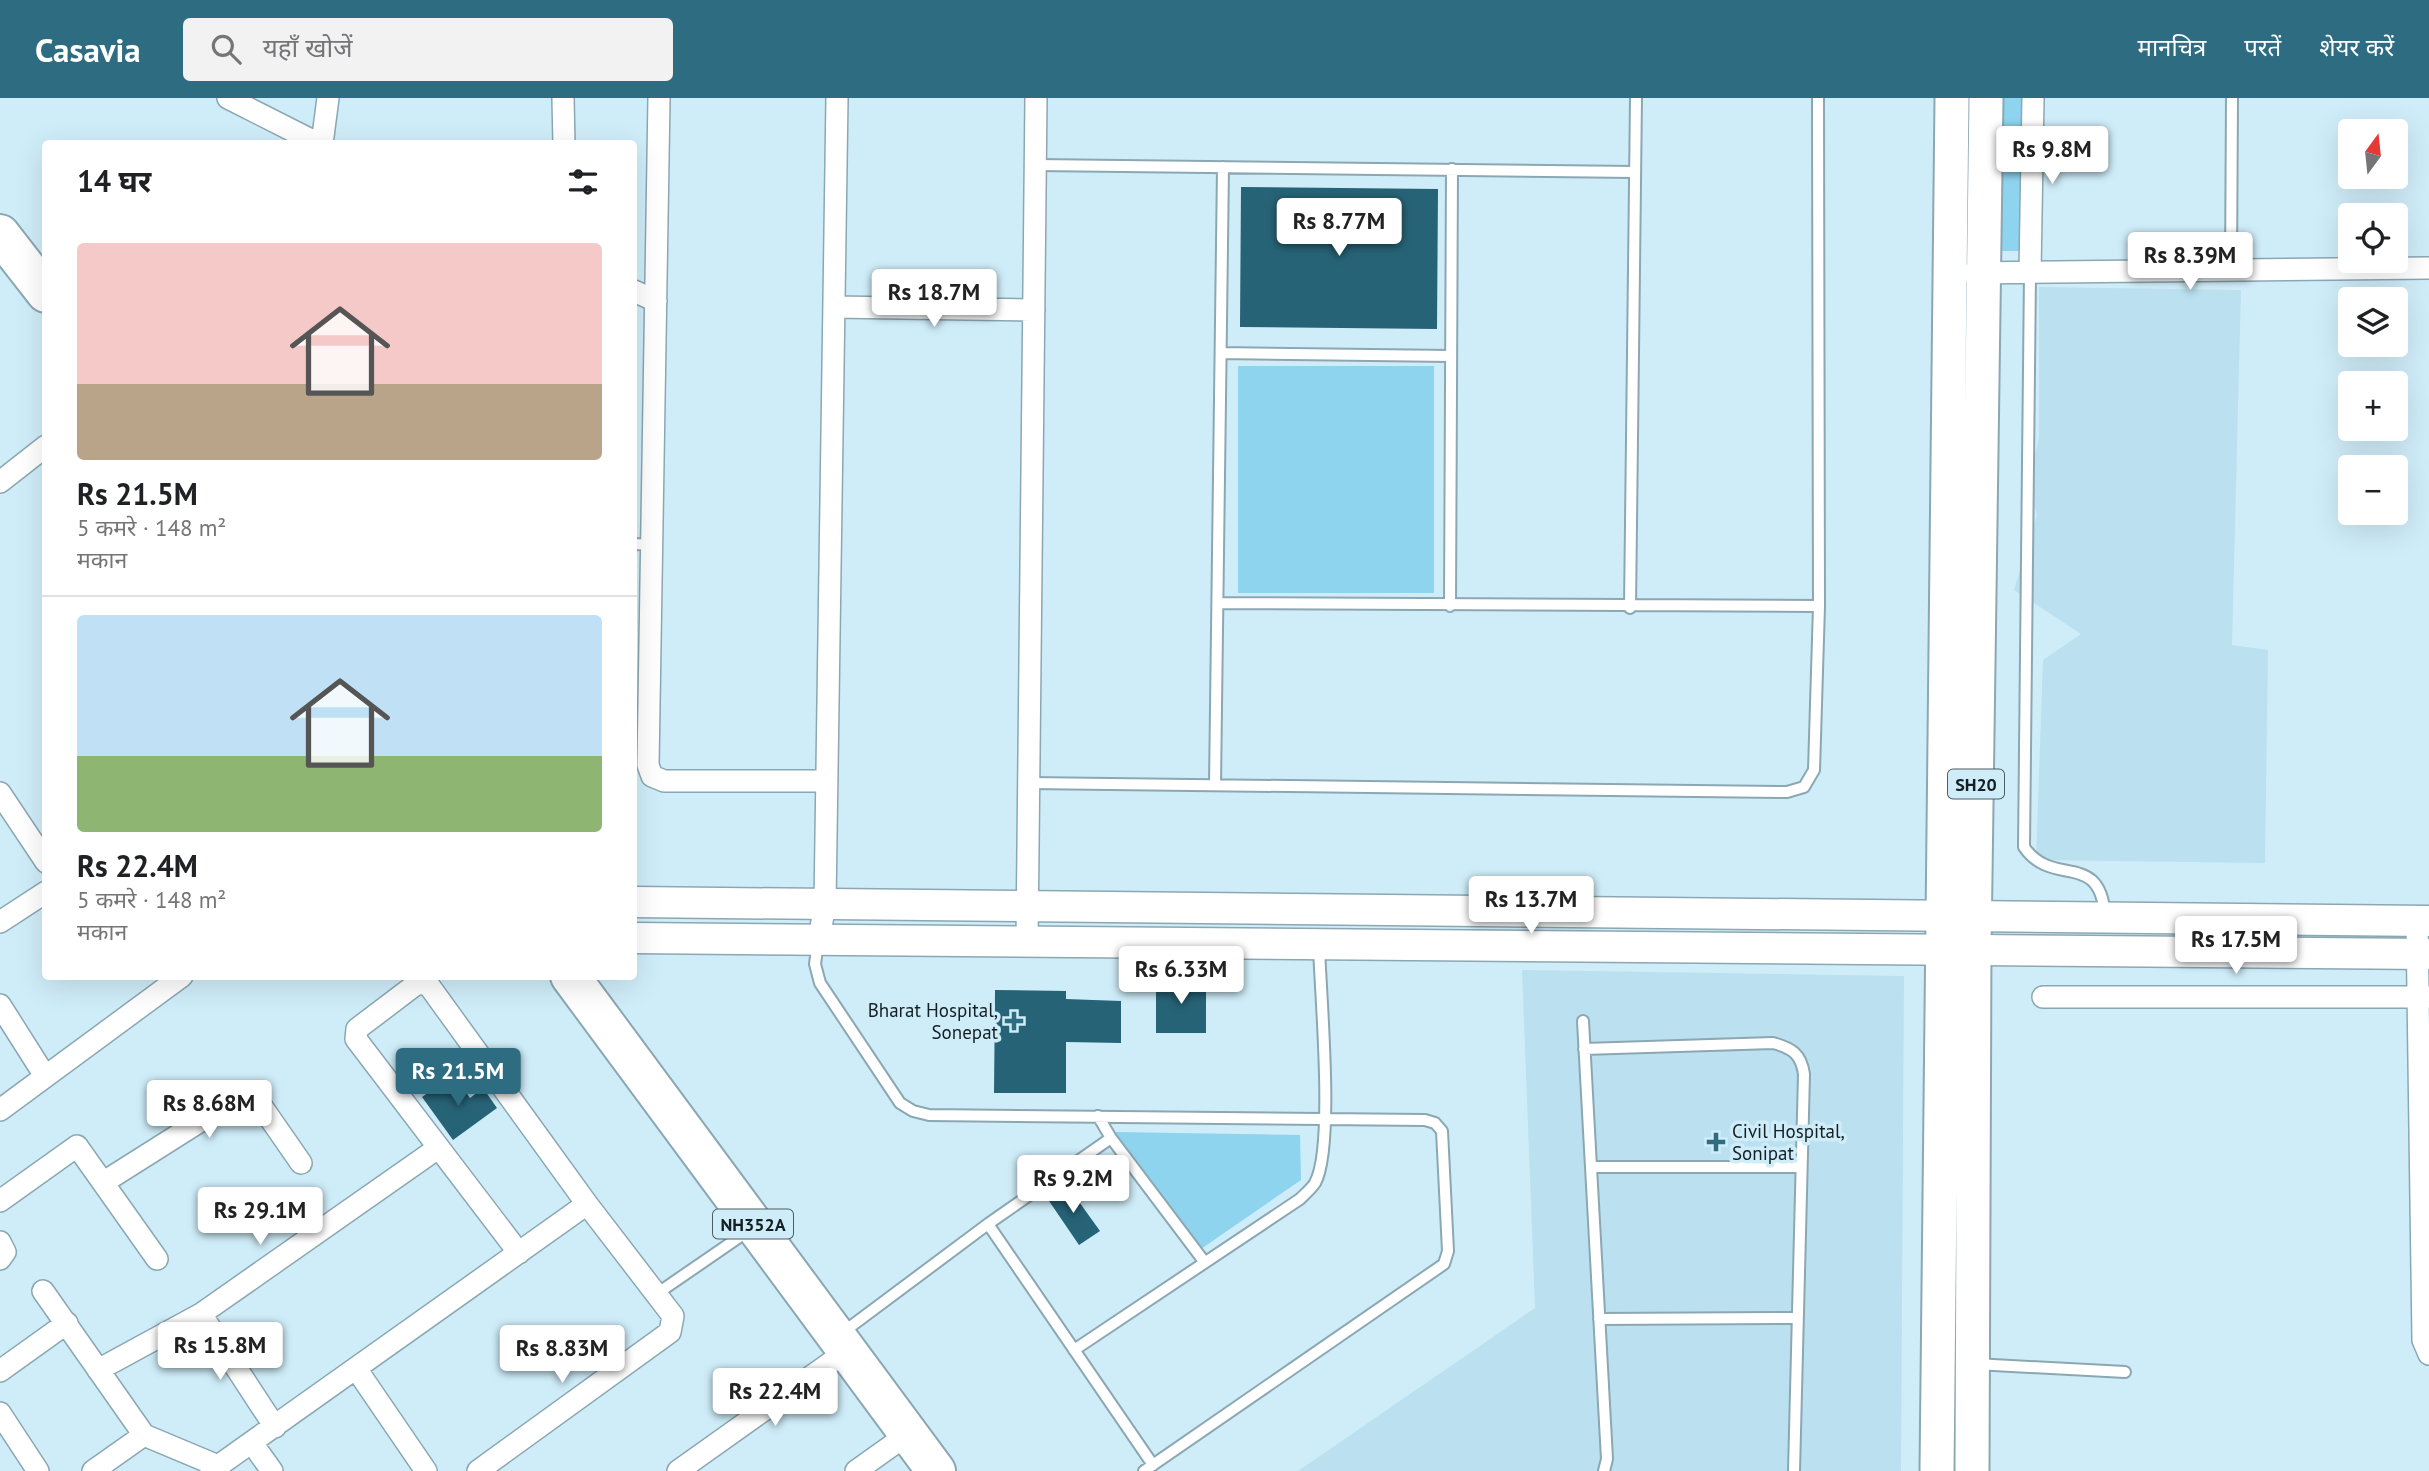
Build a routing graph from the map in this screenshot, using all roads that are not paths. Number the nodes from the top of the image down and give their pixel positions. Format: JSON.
{"nodes":[{"id":1,"x":228,"y":98,"type":"edge"},
{"id":2,"x":328,"y":98,"type":"edge"},
{"id":3,"x":563,"y":98,"type":"edge"},
{"id":4,"x":659,"y":98,"type":"edge"},
{"id":5,"x":837,"y":98,"type":"edge"},
{"id":6,"x":1037,"y":98,"type":"edge"},
{"id":7,"x":1636,"y":98,"type":"edge"},
{"id":8,"x":1818,"y":98,"type":"edge"},
{"id":9,"x":1952,"y":98,"type":"edge"},
{"id":10,"x":1986,"y":98,"type":"edge"},
{"id":11,"x":2033,"y":98,"type":"edge"},
{"id":12,"x":2232,"y":98,"type":"edge"},
{"id":13,"x":312,"y":140,"type":"edge"},
{"id":14,"x":321,"y":140,"type":"edge"},
{"id":15,"x":564,"y":140,"type":"edge"},
{"id":16,"x":1036,"y":165,"type":"junction"},
{"id":17,"x":1223,"y":167,"type":"junction"},
{"id":18,"x":1452,"y":169,"type":"junction"},
{"id":19,"x":1635,"y":172,"type":"junction"},
{"id":20,"x":2,"y":240,"type":"edge"},
{"id":21,"x":2429,"y":268,"type":"edge"},
{"id":22,"x":2231,"y":271,"type":"junction"},
{"id":23,"x":1950,"y":273,"type":"junction"},
{"id":24,"x":1983,"y":273,"type":"junction"},
{"id":25,"x":2030,"y":273,"type":"junction"},
{"id":26,"x":42,"y":288,"type":"edge"},
{"id":27,"x":637,"y":292,"type":"edge"},
{"id":28,"x":656,"y":301,"type":"junction"},
{"id":29,"x":834,"y":307,"type":"junction"},
{"id":30,"x":1034,"y":310,"type":"junction"},
{"id":31,"x":1221,"y":353,"type":"junction"},
{"id":32,"x":1451,"y":356,"type":"junction"},
{"id":33,"x":42,"y":449,"type":"edge"},
{"id":34,"x":0,"y":482,"type":"edge"},
{"id":35,"x":643,"y":544,"type":"edge"},
{"id":36,"x":1218,"y":603,"type":"junction"},
{"id":37,"x":1450,"y":606,"type":"junction"},
{"id":38,"x":1819,"y":606,"type":"junction"},
{"id":39,"x":1630,"y":608,"type":"junction"},
{"id":40,"x":827,"y":781,"type":"junction"},
{"id":41,"x":1029,"y":783,"type":"junction"},
{"id":42,"x":1215,"y":785,"type":"junction"},
{"id":43,"x":0,"y":793,"type":"edge"},
{"id":44,"x":42,"y":856,"type":"edge"},
{"id":45,"x":42,"y":895,"type":"edge"},
{"id":46,"x":637,"y":902,"type":"edge"},
{"id":47,"x":825,"y":904,"type":"junction"},
{"id":48,"x":1028,"y":905,"type":"junction"},
{"id":49,"x":1959,"y":914,"type":"junction"},
{"id":50,"x":2105,"y":916,"type":"junction"},
{"id":51,"x":2423,"y":921,"type":"edge"},
{"id":52,"x":0,"y":922,"type":"edge"},
{"id":53,"x":637,"y":938,"type":"edge"},
{"id":54,"x":818,"y":939,"type":"junction"},
{"id":55,"x":1027,"y":941,"type":"junction"},
{"id":56,"x":1319,"y":943,"type":"junction"},
{"id":57,"x":1958,"y":947,"type":"junction"},
{"id":58,"x":2423,"y":953,"type":"edge"},
{"id":59,"x":177,"y":980,"type":"edge"},
{"id":60,"x":573,"y":980,"type":"edge"},
{"id":61,"x":2043,"y":997,"type":"dead end"},
{"id":62,"x":2424,"y":997,"type":"edge"},
{"id":63,"x":0,"y":1005,"type":"edge"},
{"id":64,"x":1583,"y":1021,"type":"dead end"},
{"id":65,"x":1584,"y":1049,"type":"junction"},
{"id":66,"x":45,"y":1076,"type":"junction"},
{"id":67,"x":0,"y":1110,"type":"edge"},
{"id":68,"x":1098,"y":1116,"type":"junction"},
{"id":69,"x":1325,"y":1120,"type":"junction"},
{"id":70,"x":1111,"y":1139,"type":"junction"},
{"id":71,"x":438,"y":1148,"type":"junction"},
{"id":72,"x":302,"y":1163,"type":"dead end"},
{"id":73,"x":1591,"y":1167,"type":"junction"},
{"id":74,"x":1801,"y":1167,"type":"junction"},
{"id":75,"x":104,"y":1182,"type":"junction"},
{"id":76,"x":2425,"y":1187,"type":"edge"},
{"id":77,"x":0,"y":1201,"type":"edge"},
{"id":78,"x":587,"y":1204,"type":"junction"},
{"id":79,"x":988,"y":1224,"type":"junction"},
{"id":80,"x":755,"y":1226,"type":"junction"},
{"id":81,"x":0,"y":1242,"type":"edge"},
{"id":82,"x":519,"y":1253,"type":"junction"},
{"id":83,"x":0,"y":1259,"type":"edge"},
{"id":84,"x":158,"y":1259,"type":"dead end"},
{"id":85,"x":1203,"y":1261,"type":"junction"},
{"id":86,"x":43,"y":1291,"type":"dead end"},
{"id":87,"x":655,"y":1295,"type":"junction"},
{"id":88,"x":201,"y":1314,"type":"junction"},
{"id":89,"x":1796,"y":1318,"type":"junction"},
{"id":90,"x":1600,"y":1319,"type":"junction"},
{"id":91,"x":66,"y":1324,"type":"junction"},
{"id":92,"x":842,"y":1344,"type":"junction"},
{"id":93,"x":1074,"y":1349,"type":"junction"},
{"id":94,"x":2429,"y":1354,"type":"edge"},
{"id":95,"x":1972,"y":1364,"type":"junction"},
{"id":96,"x":99,"y":1370,"type":"junction"},
{"id":97,"x":357,"y":1370,"type":"junction"},
{"id":98,"x":0,"y":1371,"type":"edge"},
{"id":99,"x":2125,"y":1372,"type":"dead end"},
{"id":100,"x":0,"y":1413,"type":"edge"},
{"id":101,"x":275,"y":1427,"type":"junction"},
{"id":102,"x":908,"y":1433,"type":"junction"},
{"id":103,"x":144,"y":1435,"type":"junction"},
{"id":104,"x":252,"y":1443,"type":"junction"},
{"id":105,"x":214,"y":1468,"type":"edge"},
{"id":106,"x":1149,"y":1468,"type":"edge"},
{"id":107,"x":38,"y":1471,"type":"edge"},
{"id":108,"x":93,"y":1471,"type":"edge"},
{"id":109,"x":272,"y":1471,"type":"edge"},
{"id":110,"x":426,"y":1471,"type":"edge"},
{"id":111,"x":478,"y":1471,"type":"edge"},
{"id":112,"x":678,"y":1471,"type":"edge"},
{"id":113,"x":856,"y":1471,"type":"edge"},
{"id":114,"x":936,"y":1471,"type":"edge"},
{"id":115,"x":1604,"y":1471,"type":"edge"},
{"id":116,"x":1794,"y":1471,"type":"edge"},
{"id":117,"x":1937,"y":1471,"type":"edge"},
{"id":118,"x":1972,"y":1471,"type":"edge"}],
"edges":[{"from":1,"to":13,"type":"street"},
{"from":2,"to":14,"type":"street"},
{"from":3,"to":15,"type":"street"},
{"from":4,"to":28,"type":"street"},
{"from":5,"to":29,"type":"street"},
{"from":6,"to":16,"type":"street"},
{"from":7,"to":19,"type":"lane"},
{"from":8,"to":38,"type":"lane"},
{"from":9,"to":23,"type":"main road","number":"SH20"},
{"from":10,"to":24,"type":"main road","number":"SH20"},
{"from":11,"to":25,"type":"street"},
{"from":12,"to":22,"type":"lane"},
{"from":16,"to":17,"type":"lane"},
{"from":16,"to":30,"type":"street"},
{"from":17,"to":18,"type":"lane"},
{"from":17,"to":31,"type":"lane"},
{"from":18,"to":19,"type":"lane"},
{"from":18,"to":32,"type":"lane"},
{"from":19,"to":39,"type":"lane"},
{"from":20,"to":26,"type":"highway"},
{"from":21,"to":22,"type":"street"},
{"from":22,"to":25,"type":"street"},
{"from":23,"to":24,"type":"street"},
{"from":23,"to":49,"type":"main road","number":"SH20"},
{"from":24,"to":25,"type":"street"},
{"from":24,"to":49,"type":"main road","number":"SH20"},
{"from":25,"to":50,"type":"lane"},
{"from":27,"to":28,"type":"street"},
{"from":28,"to":35,"type":"street"},
{"from":29,"to":30,"type":"street"},
{"from":29,"to":40,"type":"street"},
{"from":30,"to":41,"type":"street"},
{"from":31,"to":32,"type":"lane"},
{"from":31,"to":36,"type":"lane"},
{"from":32,"to":37,"type":"lane"},
{"from":33,"to":34,"type":"street"},
{"from":35,"to":40,"type":"street"},
{"from":36,"to":37,"type":"lane"},
{"from":36,"to":42,"type":"lane"},
{"from":37,"to":39,"type":"lane"},
{"from":38,"to":39,"type":"lane"},
{"from":38,"to":42,"type":"lane"},
{"from":40,"to":47,"type":"street"},
{"from":41,"to":42,"type":"lane"},
{"from":41,"to":48,"type":"street"},
{"from":43,"to":44,"type":"street"},
{"from":45,"to":52,"type":"street"},
{"from":46,"to":47,"type":"street"},
{"from":47,"to":48,"type":"street"},
{"from":47,"to":54,"type":"street"},
{"from":48,"to":49,"type":"street"},
{"from":48,"to":55,"type":"street"},
{"from":49,"to":50,"type":"street"},
{"from":49,"to":57,"type":"main road","number":"SH20"},
{"from":50,"to":51,"type":"street"},
{"from":51,"to":58,"type":"street"},
{"from":53,"to":54,"type":"street"},
{"from":54,"to":55,"type":"street"},
{"from":54,"to":68,"type":"lane"},
{"from":55,"to":56,"type":"street"},
{"from":56,"to":57,"type":"street"},
{"from":56,"to":69,"type":"lane"},
{"from":57,"to":58,"type":"street"},
{"from":57,"to":95,"type":"main road","number":"SH20"},
{"from":57,"to":117,"type":"main road","number":"SH20"},
{"from":58,"to":62,"type":"street"},
{"from":59,"to":66,"type":"street"},
{"from":60,"to":80,"type":"highway","number":"NH352A"},
{"from":61,"to":62,"type":"street"},
{"from":62,"to":76,"type":"street"},
{"from":63,"to":66,"type":"street"},
{"from":64,"to":65,"type":"lane"},
{"from":65,"to":73,"type":"lane"},
{"from":65,"to":74,"type":"lane"},
{"from":66,"to":67,"type":"street"},
{"from":68,"to":69,"type":"lane"},
{"from":68,"to":70,"type":"lane"},
{"from":69,"to":85,"type":"lane"},
{"from":69,"to":106,"type":"lane"},
{"from":70,"to":79,"type":"lane"},
{"from":70,"to":85,"type":"lane"},
{"from":71,"to":78,"type":"street"},
{"from":71,"to":82,"type":"street"},
{"from":71,"to":88,"type":"street"},
{"from":72,"to":75,"type":"street"},
{"from":73,"to":74,"type":"lane"},
{"from":73,"to":90,"type":"lane"},
{"from":74,"to":89,"type":"lane"},
{"from":75,"to":77,"type":"street"},
{"from":75,"to":84,"type":"street"},
{"from":76,"to":94,"type":"street"},
{"from":78,"to":82,"type":"street"},
{"from":78,"to":87,"type":"street"},
{"from":79,"to":92,"type":"lane"},
{"from":79,"to":93,"type":"lane"},
{"from":80,"to":87,"type":"lane"},
{"from":80,"to":92,"type":"highway","number":"NH352A"},
{"from":81,"to":83,"type":"street"},
{"from":82,"to":97,"type":"street"},
{"from":85,"to":93,"type":"lane"},
{"from":86,"to":91,"type":"street"},
{"from":87,"to":111,"type":"street"},
{"from":88,"to":96,"type":"street"},
{"from":88,"to":101,"type":"street"},
{"from":89,"to":90,"type":"lane"},
{"from":89,"to":116,"type":"lane"},
{"from":90,"to":115,"type":"lane"},
{"from":91,"to":96,"type":"street"},
{"from":91,"to":98,"type":"street"},
{"from":92,"to":102,"type":"highway","number":"NH352A"},
{"from":92,"to":112,"type":"street"},
{"from":93,"to":106,"type":"lane"},
{"from":95,"to":99,"type":"lane"},
{"from":95,"to":118,"type":"main road","number":"SH20"},
{"from":96,"to":103,"type":"street"},
{"from":97,"to":101,"type":"street"},
{"from":97,"to":110,"type":"street"},
{"from":100,"to":107,"type":"street"},
{"from":101,"to":104,"type":"street"},
{"from":102,"to":113,"type":"street"},
{"from":102,"to":114,"type":"highway","number":"NH352A"},
{"from":103,"to":105,"type":"street"},
{"from":103,"to":108,"type":"street"},
{"from":104,"to":105,"type":"street"},
{"from":104,"to":109,"type":"street"}]}
